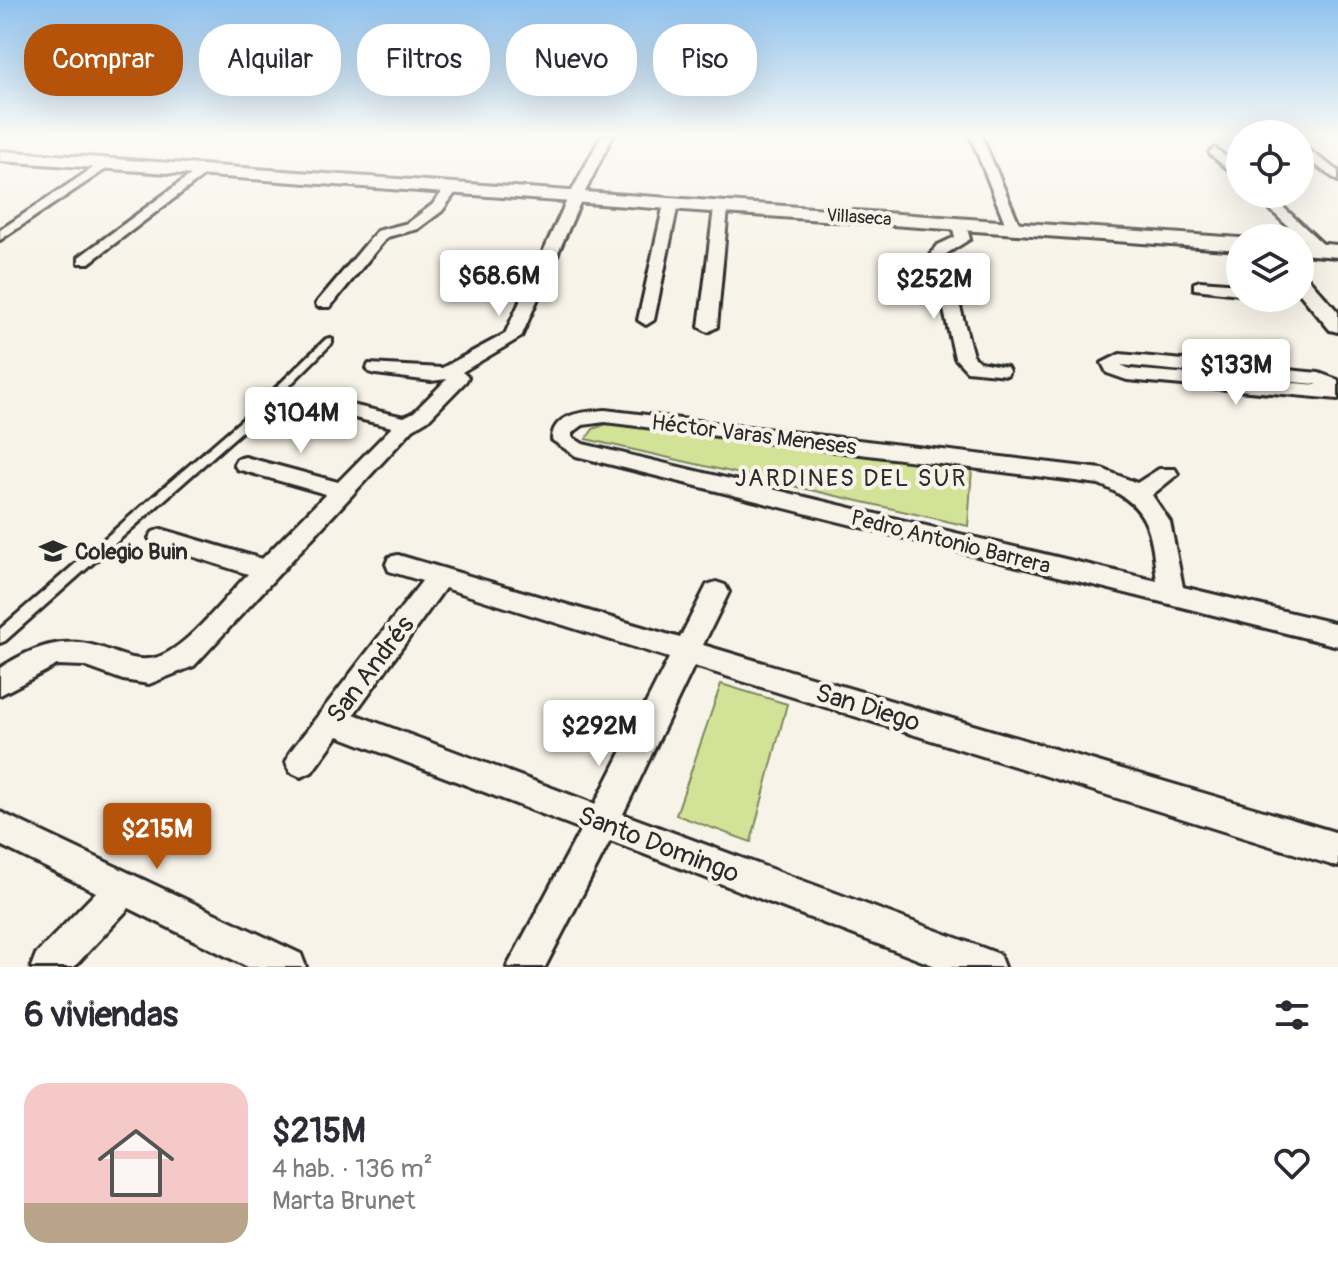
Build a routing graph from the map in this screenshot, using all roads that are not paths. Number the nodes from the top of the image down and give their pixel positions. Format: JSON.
{"nodes":[{"id":1,"x":83,"y":180,"type":"edge"},
{"id":2,"x":188,"y":180,"type":"edge"},
{"id":3,"x":328,"y":180,"type":"edge"},
{"id":4,"x":584,"y":180,"type":"edge"},
{"id":5,"x":994,"y":180,"type":"edge"},
{"id":6,"x":452,"y":189,"type":"junction"},
{"id":7,"x":575,"y":198,"type":"junction"},
{"id":8,"x":671,"y":204,"type":"junction"},
{"id":9,"x":721,"y":208,"type":"junction"},
{"id":10,"x":1276,"y":208,"type":"edge"},
{"id":11,"x":959,"y":225,"type":"junction"},
{"id":12,"x":1014,"y":228,"type":"junction"},
{"id":13,"x":0,"y":236,"type":"edge"},
{"id":14,"x":1226,"y":243,"type":"edge"},
{"id":15,"x":1320,"y":250,"type":"edge"},
{"id":16,"x":80,"y":259,"type":"dead end"},
{"id":17,"x":1200,"y":286,"type":"dead end"},
{"id":18,"x":1226,"y":288,"type":"edge"},
{"id":19,"x":1314,"y":300,"type":"edge"},
{"id":20,"x":324,"y":304,"type":"dead end"},
{"id":21,"x":646,"y":320,"type":"dead end"},
{"id":22,"x":1338,"y":325,"type":"edge"},
{"id":23,"x":708,"y":327,"type":"dead end"},
{"id":24,"x":329,"y":341,"type":"dead end"},
{"id":25,"x":376,"y":368,"type":"dead end"},
{"id":26,"x":1000,"y":371,"type":"dead end"},
{"id":27,"x":1215,"y":376,"type":"dead end"},
{"id":28,"x":459,"y":377,"type":"dead end"},
{"id":29,"x":1338,"y":390,"type":"edge"},
{"id":30,"x":312,"y":402,"type":"dead end"},
{"id":31,"x":406,"y":424,"type":"junction"},
{"id":32,"x":565,"y":444,"type":"joint"},
{"id":33,"x":245,"y":464,"type":"dead end"},
{"id":34,"x":1167,"y":474,"type":"dead end"},
{"id":35,"x":344,"y":491,"type":"junction"},
{"id":36,"x":1138,"y":493,"type":"junction"},
{"id":37,"x":161,"y":538,"type":"dead end"},
{"id":38,"x":398,"y":564,"type":"dead end"},
{"id":39,"x":269,"y":571,"type":"junction"},
{"id":40,"x":439,"y":577,"type":"junction"},
{"id":41,"x":716,"y":592,"type":"dead end"},
{"id":42,"x":1172,"y":595,"type":"junction"},
{"id":43,"x":1338,"y":635,"type":"edge"},
{"id":44,"x":0,"y":637,"type":"edge"},
{"id":45,"x":688,"y":652,"type":"junction"},
{"id":46,"x":0,"y":683,"type":"edge"},
{"id":47,"x":332,"y":720,"type":"junction"},
{"id":48,"x":301,"y":762,"type":"dead end"},
{"id":49,"x":602,"y":823,"type":"junction"},
{"id":50,"x":0,"y":828,"type":"edge"},
{"id":51,"x":1338,"y":850,"type":"edge"},
{"id":52,"x":124,"y":888,"type":"junction"},
{"id":53,"x":268,"y":963,"type":"edge"},
{"id":54,"x":49,"y":967,"type":"edge"},
{"id":55,"x":525,"y":967,"type":"edge"},
{"id":56,"x":986,"y":967,"type":"edge"}],
"edges":[{"from":1,"to":13,"type":"street"},
{"from":2,"to":16,"type":"street"},
{"from":3,"to":6,"type":"main road","name":"Villaseca"},
{"from":4,"to":7,"type":"street"},
{"from":5,"to":12,"type":"street"},
{"from":6,"to":7,"type":"main road","name":"Villaseca"},
{"from":6,"to":20,"type":"street"},
{"from":7,"to":8,"type":"main road","name":"Villaseca"},
{"from":7,"to":25,"type":"street"},
{"from":8,"to":9,"type":"main road","name":"Villaseca"},
{"from":8,"to":21,"type":"street"},
{"from":9,"to":11,"type":"main road","name":"Villaseca"},
{"from":9,"to":23,"type":"street"},
{"from":10,"to":15,"type":"street"},
{"from":11,"to":12,"type":"main road","name":"Villaseca"},
{"from":11,"to":26,"type":"street"},
{"from":12,"to":14,"type":"main road","name":"Villaseca"},
{"from":17,"to":18,"type":"street"},
{"from":19,"to":22,"type":"street"},
{"from":24,"to":44,"type":"lane"},
{"from":27,"to":29,"type":"street"},
{"from":28,"to":31,"type":"street"},
{"from":30,"to":31,"type":"street"},
{"from":31,"to":35,"type":"street"},
{"from":32,"to":36,"type":"street","name":"Héctor Varas Meneses"},
{"from":32,"to":42,"type":"street","name":"Pedro Antonio Barrera"},
{"from":33,"to":35,"type":"street"},
{"from":34,"to":36,"type":"street"},
{"from":35,"to":39,"type":"street"},
{"from":36,"to":42,"type":"street"},
{"from":37,"to":39,"type":"street"},
{"from":38,"to":40,"type":"street","name":"San Diego"},
{"from":39,"to":46,"type":"street"},
{"from":40,"to":45,"type":"street","name":"San Diego"},
{"from":40,"to":47,"type":"street","name":"San Andrés"},
{"from":41,"to":45,"type":"street"},
{"from":42,"to":43,"type":"street","name":"Pedro Antonio Barrera"},
{"from":45,"to":49,"type":"street"},
{"from":45,"to":51,"type":"street","name":"San Diego"},
{"from":47,"to":48,"type":"street","name":"San Andrés"},
{"from":47,"to":49,"type":"street","name":"Santo Domingo"},
{"from":49,"to":55,"type":"street"},
{"from":49,"to":56,"type":"street","name":"Santo Domingo"},
{"from":50,"to":52,"type":"street"},
{"from":52,"to":53,"type":"street"},
{"from":52,"to":54,"type":"street"}]}
